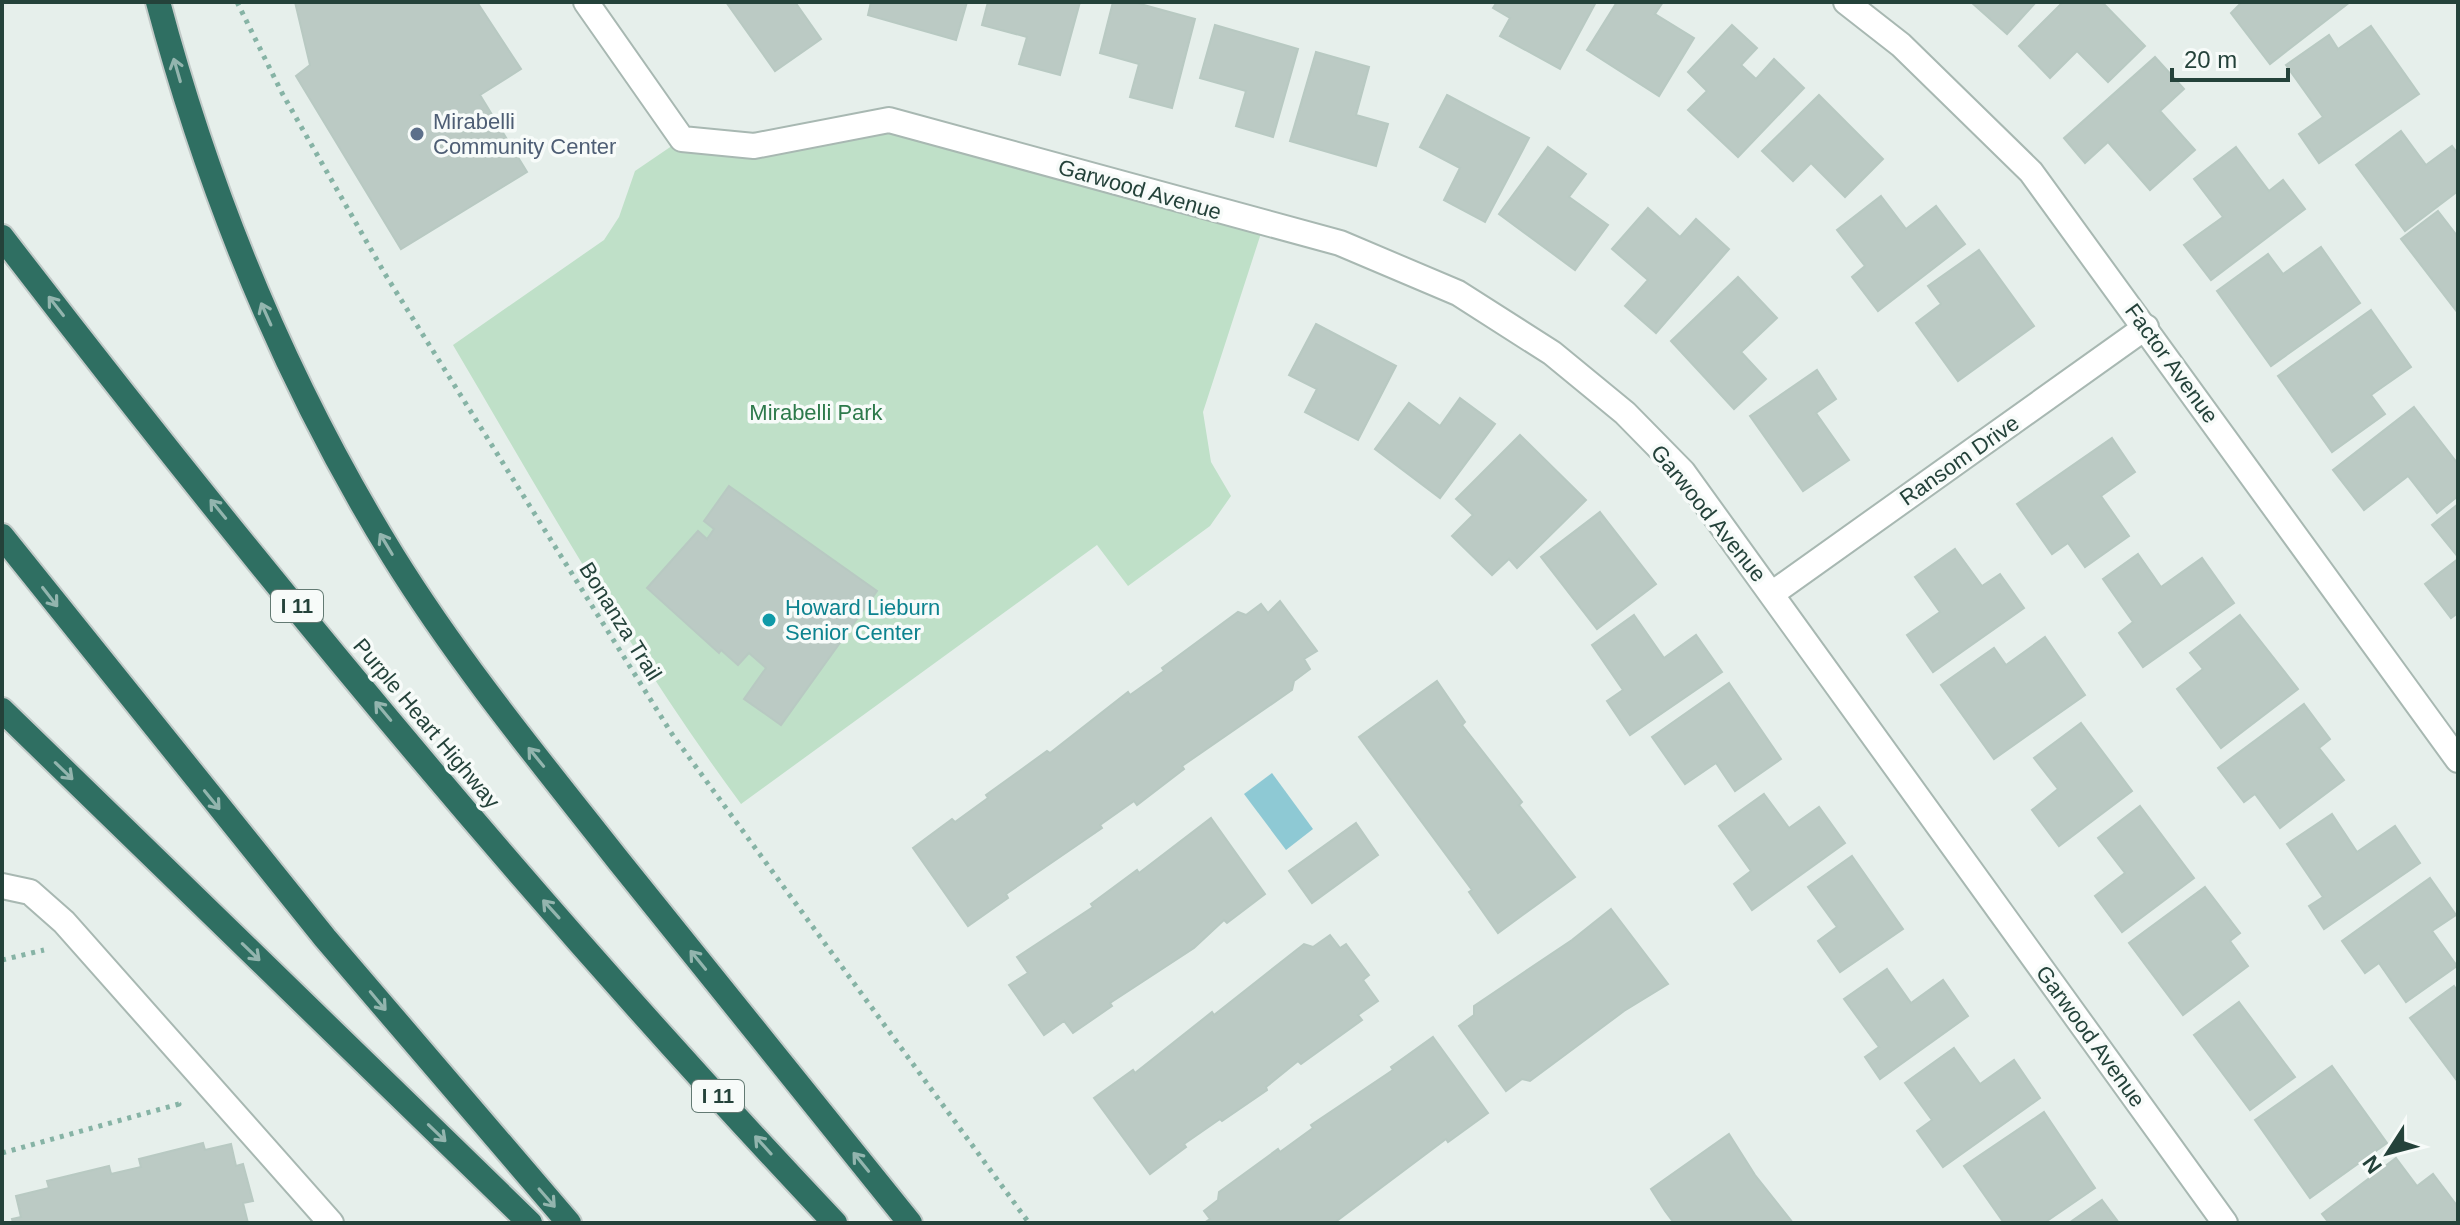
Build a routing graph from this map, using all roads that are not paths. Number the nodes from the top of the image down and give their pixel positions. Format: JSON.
{"nodes":[{"id":1,"x":158,"y":2,"type":"edge"},
{"id":2,"x":586,"y":2,"type":"edge"},
{"id":3,"x":1846,"y":2,"type":"edge"},
{"id":4,"x":2,"y":237,"type":"edge"},
{"id":5,"x":2146,"y":327,"type":"junction"},
{"id":6,"x":2,"y":536,"type":"edge"},
{"id":7,"x":1773,"y":593,"type":"junction"},
{"id":8,"x":2,"y":710,"type":"edge"},
{"id":9,"x":2458,"y":760,"type":"edge"},
{"id":10,"x":2,"y":886,"type":"edge"},
{"id":11,"x":331,"y":1223,"type":"edge"},
{"id":12,"x":530,"y":1223,"type":"edge"},
{"id":13,"x":569,"y":1223,"type":"edge"},
{"id":14,"x":835,"y":1223,"type":"edge"},
{"id":15,"x":910,"y":1223,"type":"edge"},
{"id":16,"x":2225,"y":1223,"type":"edge"}],
"edges":[{"from":15,"to":1,"type":"highway","one_way":true},
{"from":2,"to":7,"type":"street","name":"Garwood Avenue"},
{"from":3,"to":5,"type":"street","name":"Factor Avenue"},
{"from":14,"to":4,"type":"highway","name":"Purple Heart Highway","number":"I 11","one_way":true},
{"from":5,"to":7,"type":"street","name":"Ransom Drive"},
{"from":5,"to":9,"type":"street","name":"Factor Avenue"},
{"from":6,"to":13,"type":"highway","one_way":true},
{"from":7,"to":16,"type":"street","name":"Garwood Avenue"},
{"from":8,"to":12,"type":"highway","one_way":true},
{"from":10,"to":11,"type":"street"}]}
